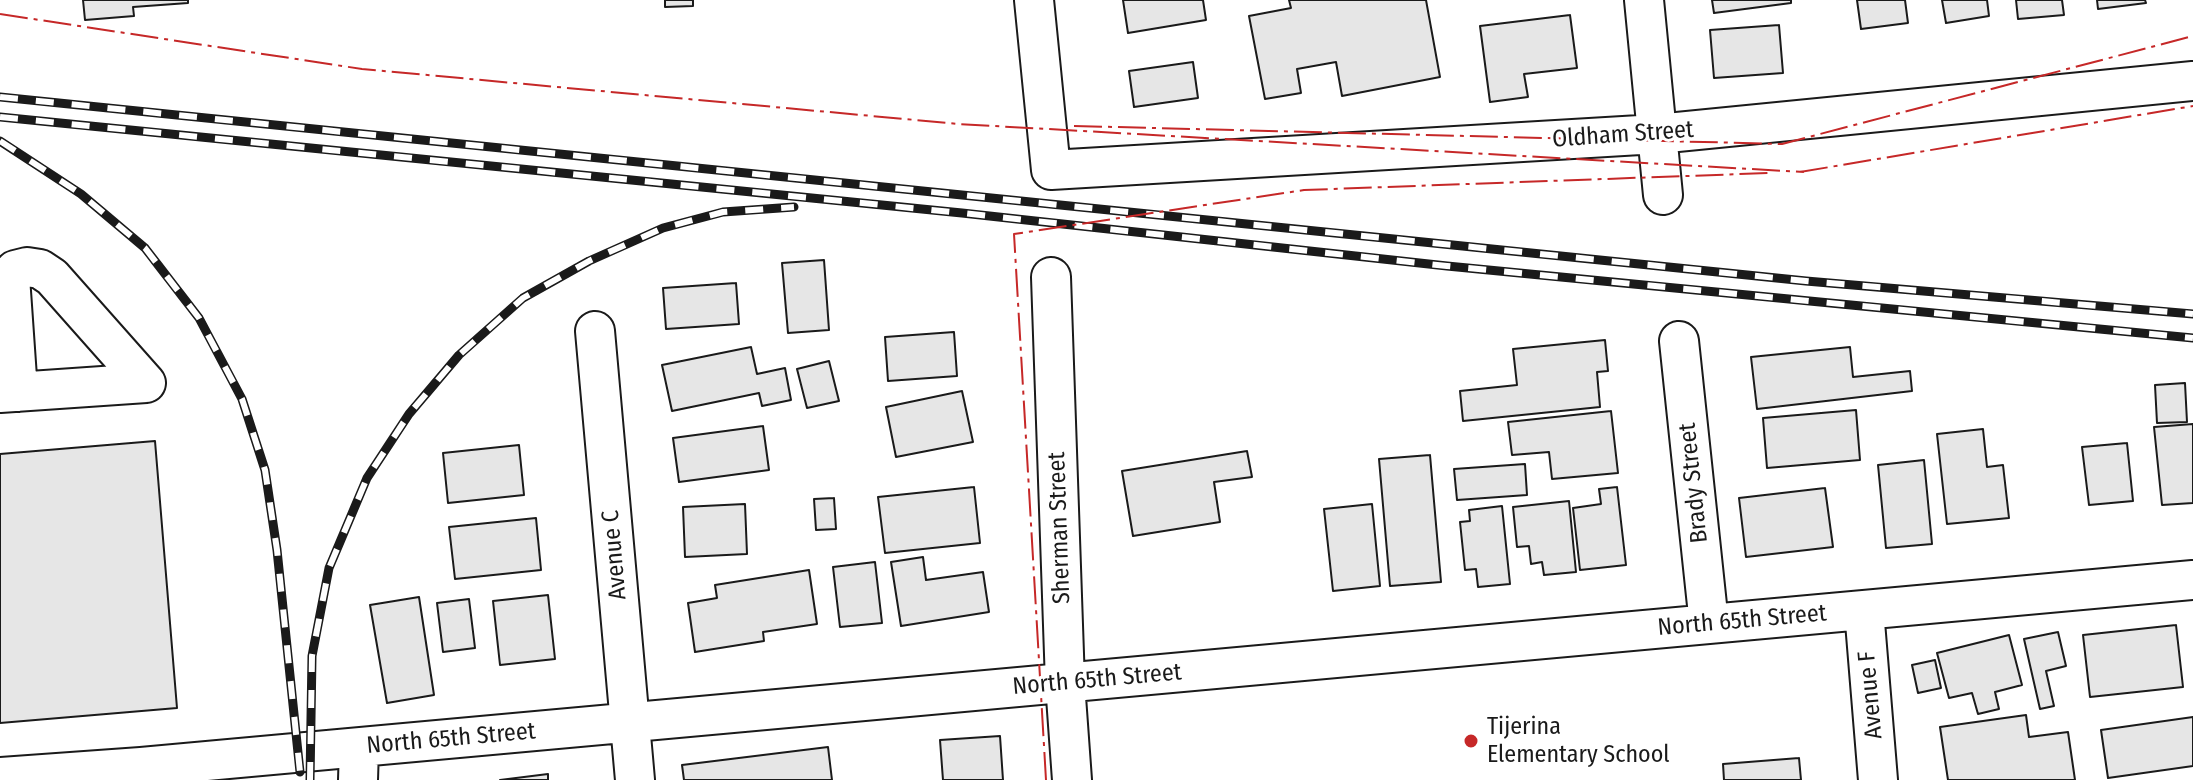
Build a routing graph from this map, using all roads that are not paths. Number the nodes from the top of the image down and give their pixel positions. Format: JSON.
{"nodes":[{"id":1,"x":1034,"y":0,"type":"edge"},
{"id":2,"x":1644,"y":0,"type":"edge"},
{"id":3,"x":2193,"y":81,"type":"edge"},
{"id":4,"x":1657,"y":134,"type":"junction"},
{"id":5,"x":1663,"y":195,"type":"dead end"},
{"id":6,"x":1051,"y":277,"type":"dead end"},
{"id":7,"x":595,"y":331,"type":"dead end"},
{"id":8,"x":1679,"y":341,"type":"dead end"},
{"id":9,"x":2193,"y":580,"type":"edge"},
{"id":10,"x":1864,"y":610,"type":"junction"},
{"id":11,"x":1709,"y":624,"type":"junction"},
{"id":12,"x":1065,"y":683,"type":"junction"},
{"id":13,"x":629,"y":723,"type":"junction"},
{"id":14,"x":358,"y":764,"type":"edge"},
{"id":15,"x":142,"y":774,"type":"edge"},
{"id":16,"x":0,"y":777,"type":"edge"},
{"id":17,"x":635,"y":780,"type":"edge"},
{"id":18,"x":1072,"y":780,"type":"edge"},
{"id":19,"x":1878,"y":780,"type":"edge"}],
"edges":[{"from":1,"to":4,"type":"street","name":"Oldham Street"},
{"from":2,"to":4,"type":"street"},
{"from":3,"to":4,"type":"street","name":"Oldham Street"},
{"from":4,"to":5,"type":"street"},
{"from":6,"to":12,"type":"street","name":"Sherman Street"},
{"from":7,"to":13,"type":"street","name":"Avenue C"},
{"from":8,"to":11,"type":"street","name":"Brady Street"},
{"from":9,"to":10,"type":"street","name":"North 65th Street"},
{"from":10,"to":11,"type":"street","name":"North 65th Street"},
{"from":10,"to":19,"type":"street","name":"Avenue F"},
{"from":11,"to":12,"type":"street","name":"North 65th Street"},
{"from":12,"to":13,"type":"street","name":"North 65th Street"},
{"from":12,"to":18,"type":"street","name":"Sherman Street"},
{"from":13,"to":14,"type":"street","name":"North 65th Street"},
{"from":13,"to":17,"type":"street","name":"Avenue C"},
{"from":14,"to":15,"type":"street","name":"North 65th Street"},
{"from":15,"to":16,"type":"street","name":"North 65th Street"}]}
